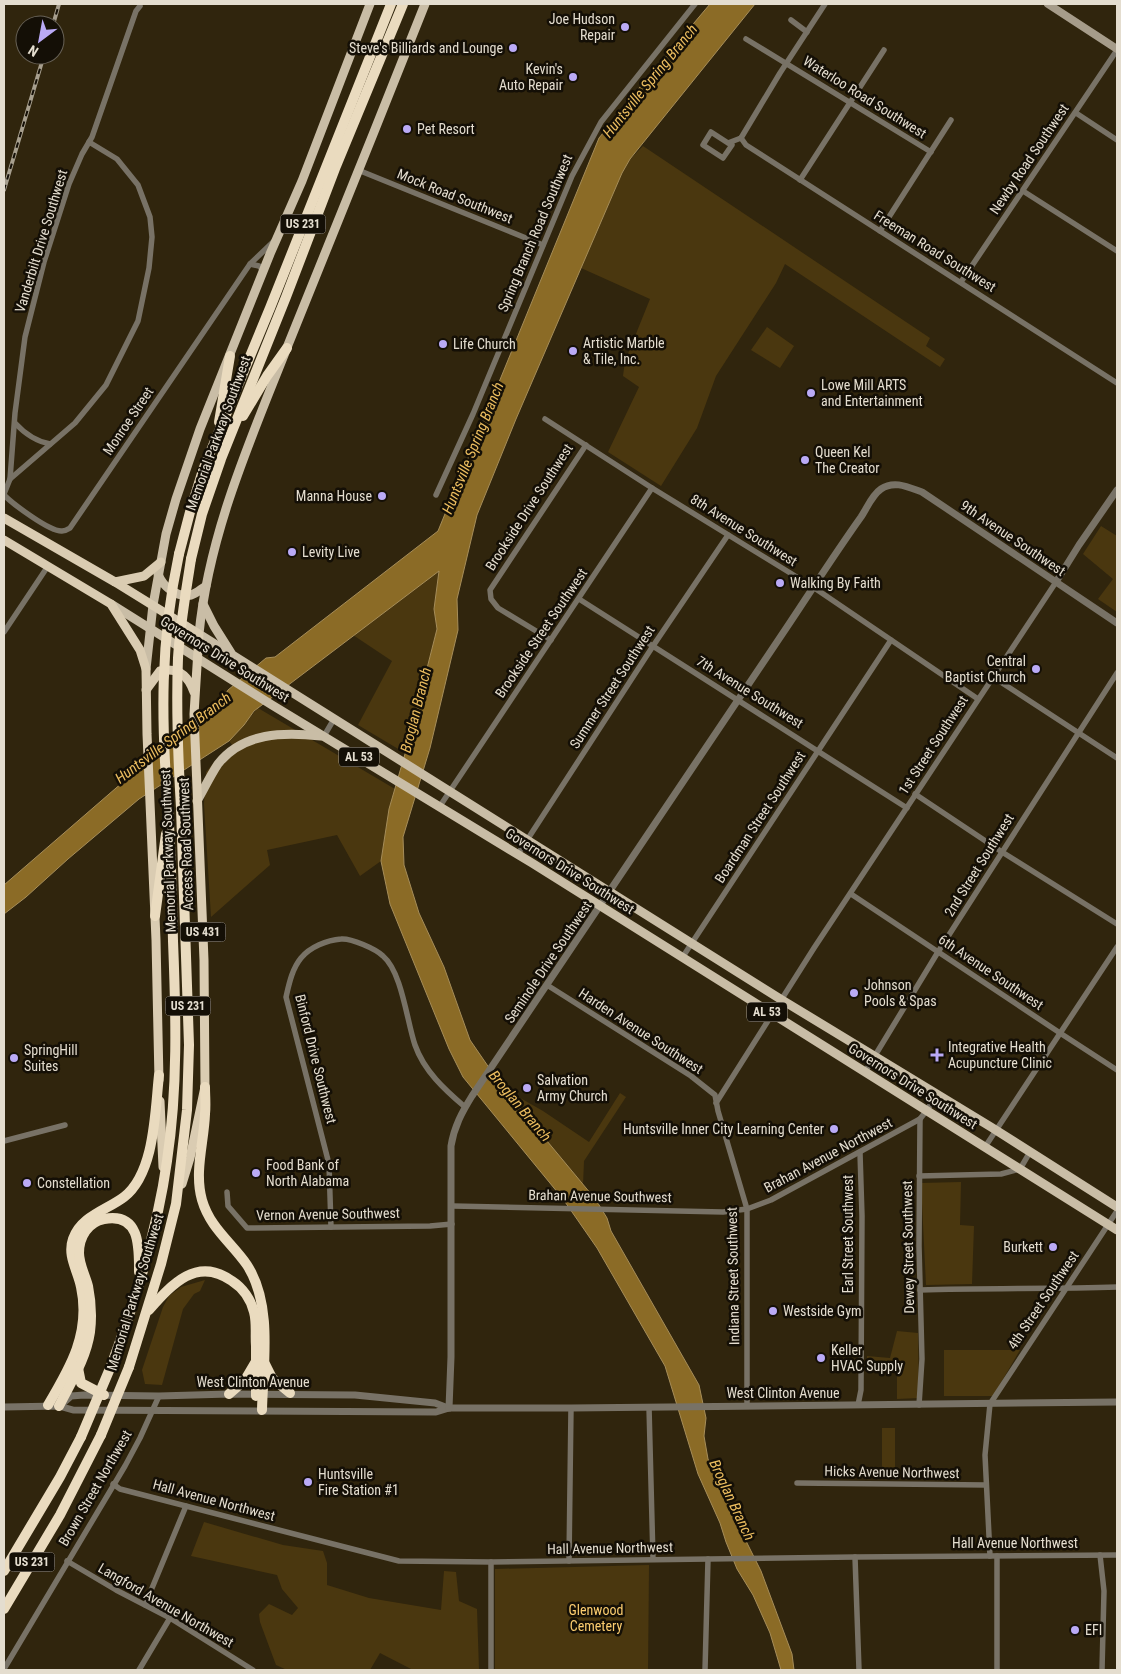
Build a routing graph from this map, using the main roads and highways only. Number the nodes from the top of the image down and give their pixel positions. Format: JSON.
{"nodes":[{"id":1,"x":370,"y":4,"type":"edge"},
{"id":2,"x":391,"y":4,"type":"edge"},
{"id":3,"x":402,"y":4,"type":"edge"},
{"id":4,"x":427,"y":4,"type":"edge"},
{"id":5,"x":1048,"y":4,"type":"edge"},
{"id":6,"x":1117,"y":50,"type":"edge"},
{"id":7,"x":287,"y":348,"type":"junction"},
{"id":8,"x":230,"y":356,"type":"junction"},
{"id":9,"x":227,"y":443,"type":"junction"},
{"id":10,"x":214,"y":444,"type":"junction"},
{"id":11,"x":4,"y":518,"type":"edge"},
{"id":12,"x":4,"y":540,"type":"edge"},
{"id":13,"x":161,"y":562,"type":"junction"},
{"id":14,"x":158,"y":574,"type":"junction"},
{"id":15,"x":115,"y":582,"type":"junction"},
{"id":16,"x":206,"y":586,"type":"junction"},
{"id":17,"x":202,"y":601,"type":"junction"},
{"id":18,"x":112,"y":604,"type":"junction"},
{"id":19,"x":153,"y":605,"type":"junction"},
{"id":20,"x":151,"y":628,"type":"junction"},
{"id":21,"x":199,"y":634,"type":"junction"},
{"id":22,"x":234,"y":657,"type":"junction"},
{"id":23,"x":196,"y":658,"type":"junction"},
{"id":24,"x":146,"y":669,"type":"junction"},
{"id":25,"x":146,"y":690,"type":"junction"},
{"id":26,"x":195,"y":694,"type":"junction"},
{"id":27,"x":324,"y":736,"type":"junction"},
{"id":28,"x":197,"y":801,"type":"junction"},
{"id":29,"x":168,"y":812,"type":"junction"},
{"id":30,"x":155,"y":916,"type":"junction"},
{"id":31,"x":159,"y":1075,"type":"junction"},
{"id":32,"x":205,"y":1087,"type":"junction"},
{"id":33,"x":164,"y":1183,"type":"junction"},
{"id":34,"x":176,"y":1204,"type":"junction"},
{"id":35,"x":1117,"y":1209,"type":"edge"},
{"id":36,"x":1117,"y":1230,"type":"edge"},
{"id":37,"x":139,"y":1288,"type":"junction"},
{"id":38,"x":147,"y":1312,"type":"junction"},
{"id":39,"x":260,"y":1361,"type":"junction"},
{"id":40,"x":78,"y":1368,"type":"junction"},
{"id":41,"x":230,"y":1394,"type":"road end"},
{"id":42,"x":290,"y":1394,"type":"road end"},
{"id":43,"x":104,"y":1395,"type":"road end"},
{"id":44,"x":259,"y":1410,"type":"road end"},
{"id":45,"x":4,"y":1571,"type":"edge"},
{"id":46,"x":4,"y":1609,"type":"edge"}],
"edges":[{"from":1,"to":8,"type":"main road","name":"Memorial Parkway Southwest"},
{"from":2,"to":10,"type":"highway","name":"Memorial Parkway Southwest","number":"US 231"},
{"from":3,"to":9,"type":"highway","name":"Memorial Parkway Southwest","number":"US 231"},
{"from":4,"to":7,"type":"main road"},
{"from":5,"to":6,"type":"main road"},
{"from":7,"to":9,"type":"highway"},
{"from":7,"to":16,"type":"main road"},
{"from":8,"to":10,"type":"highway"},
{"from":8,"to":13,"type":"main road","name":"Memorial Parkway Southwest"},
{"from":9,"to":34,"type":"highway","name":"Memorial Parkway Southwest","number":"US 231","bridge":true},
{"from":10,"to":29,"type":"highway","name":"Memorial Parkway Southwest","number":"US 231","bridge":true},
{"from":11,"to":15,"type":"highway","name":"Governors Drive Southwest"},
{"from":12,"to":18,"type":"highway","name":"Governors Drive Southwest"},
{"from":13,"to":14,"type":"main road","name":"Memorial Parkway Southwest"},
{"from":13,"to":15,"type":"highway"},
{"from":14,"to":16,"type":"main road"},
{"from":14,"to":19,"type":"main road","name":"Memorial Parkway Southwest"},
{"from":15,"to":19,"type":"highway","name":"Governors Drive Southwest"},
{"from":16,"to":17,"type":"main road"},
{"from":17,"to":21,"type":"main road","name":"Access Road Southwest"},
{"from":17,"to":22,"type":"main road"},
{"from":18,"to":20,"type":"main road","name":"Governors Drive Southwest"},
{"from":18,"to":24,"type":"highway"},
{"from":19,"to":20,"type":"main road","name":"Memorial Parkway Southwest"},
{"from":19,"to":21,"type":"highway","name":"Governors Drive Southwest"},
{"from":20,"to":23,"type":"main road","name":"Governors Drive Southwest","number":"AL 53"},
{"from":20,"to":24,"type":"main road"},
{"from":21,"to":22,"type":"main road","name":"Governors Drive Southwest"},
{"from":21,"to":23,"type":"highway","name":"Access Road Southwest","number":"US 431"},
{"from":22,"to":35,"type":"main road","name":"Governors Drive Southwest","number":"AL 53"},
{"from":23,"to":26,"type":"highway","name":"Access Road Southwest","number":"US 431"},
{"from":23,"to":27,"type":"main road","name":"Governors Drive Southwest","number":"AL 53"},
{"from":24,"to":25,"type":"highway"},
{"from":25,"to":26,"type":"highway"},
{"from":25,"to":30,"type":"highway"},
{"from":26,"to":28,"type":"highway","name":"Access Road Southwest","number":"US 431"},
{"from":27,"to":28,"type":"main road"},
{"from":27,"to":36,"type":"main road","name":"Governors Drive Southwest","number":"AL 53"},
{"from":28,"to":32,"type":"highway","name":"Access Road Southwest","number":"US 431"},
{"from":29,"to":30,"type":"highway"},
{"from":29,"to":33,"type":"highway","name":"Memorial Parkway Southwest","number":"US 231"},
{"from":30,"to":31,"type":"highway"},
{"from":31,"to":33,"type":"highway"},
{"from":31,"to":40,"type":"highway"},
{"from":32,"to":34,"type":"highway","number":"US 431"},
{"from":32,"to":39,"type":"highway"},
{"from":33,"to":37,"type":"highway","name":"Memorial Parkway Southwest","number":"US 231"},
{"from":34,"to":38,"type":"highway","name":"Memorial Parkway Southwest","number":"US 231"},
{"from":37,"to":40,"type":"highway"},
{"from":37,"to":45,"type":"highway","name":"Memorial Parkway Southwest","number":"US 231","bridge":true},
{"from":38,"to":39,"type":"highway"},
{"from":38,"to":46,"type":"highway","name":"Memorial Parkway Southwest","number":"US 231","bridge":true},
{"from":39,"to":41,"type":"highway"},
{"from":39,"to":42,"type":"highway"},
{"from":39,"to":44,"type":"highway"},
{"from":40,"to":43,"type":"highway"}]}
